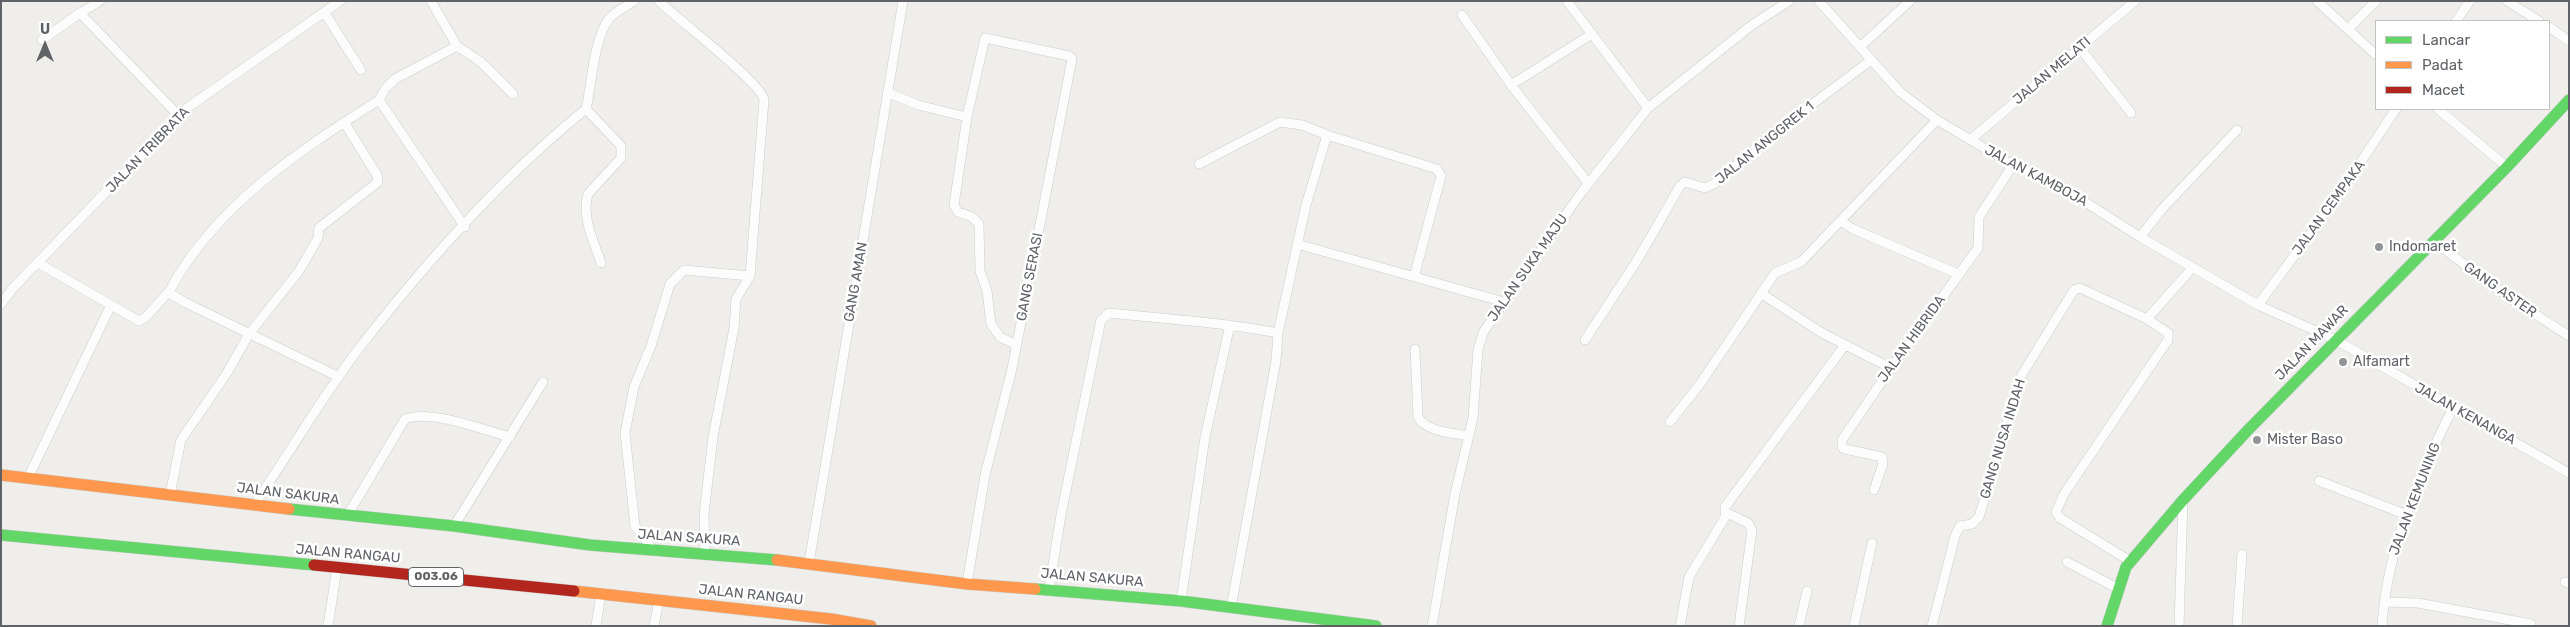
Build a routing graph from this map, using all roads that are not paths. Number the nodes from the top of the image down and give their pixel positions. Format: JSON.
{"nodes":[{"id":1,"x":100,"y":1,"type":"edge"},
{"id":2,"x":431,"y":1,"type":"edge"},
{"id":3,"x":634,"y":1,"type":"edge"},
{"id":4,"x":659,"y":1,"type":"edge"},
{"id":5,"x":904,"y":1,"type":"edge"},
{"id":6,"x":1567,"y":1,"type":"edge"},
{"id":7,"x":1789,"y":1,"type":"edge"},
{"id":8,"x":1819,"y":1,"type":"edge"},
{"id":9,"x":1910,"y":1,"type":"edge"},
{"id":10,"x":2134,"y":1,"type":"edge"},
{"id":11,"x":2317,"y":1,"type":"edge"},
{"id":12,"x":2376,"y":1,"type":"edge"},
{"id":13,"x":2470,"y":1,"type":"edge"},
{"id":14,"x":2507,"y":1,"type":"edge"},
{"id":15,"x":333,"y":3,"type":"edge"},
{"id":16,"x":324,"y":12,"type":"junction"},
{"id":17,"x":80,"y":13,"type":"junction"},
{"id":18,"x":1462,"y":15,"type":"dead end"},
{"id":19,"x":2457,"y":20,"type":"edge"},
{"id":20,"x":2537,"y":20,"type":"edge"},
{"id":21,"x":2550,"y":28,"type":"edge"},
{"id":22,"x":2348,"y":29,"type":"junction"},
{"id":23,"x":1592,"y":34,"type":"junction"},
{"id":24,"x":42,"y":40,"type":"dead end"},
{"id":25,"x":2569,"y":41,"type":"edge"},
{"id":26,"x":457,"y":46,"type":"junction"},
{"id":27,"x":1860,"y":48,"type":"junction"},
{"id":28,"x":2080,"y":48,"type":"junction"},
{"id":29,"x":2375,"y":53,"type":"edge"},
{"id":30,"x":1870,"y":61,"type":"junction"},
{"id":31,"x":361,"y":70,"type":"dead end"},
{"id":32,"x":1511,"y":85,"type":"junction"},
{"id":33,"x":513,"y":94,"type":"dead end"},
{"id":34,"x":889,"y":94,"type":"junction"},
{"id":35,"x":379,"y":100,"type":"junction"},
{"id":36,"x":1648,"y":108,"type":"junction"},
{"id":37,"x":2566,"y":108,"type":"edge"},
{"id":38,"x":586,"y":109,"type":"junction"},
{"id":39,"x":2395,"y":110,"type":"edge"},
{"id":40,"x":2439,"y":110,"type":"edge"},
{"id":41,"x":2131,"y":112,"type":"dead end"},
{"id":42,"x":179,"y":116,"type":"junction"},
{"id":43,"x":967,"y":117,"type":"junction"},
{"id":44,"x":1937,"y":120,"type":"junction"},
{"id":45,"x":344,"y":122,"type":"junction"},
{"id":46,"x":2237,"y":130,"type":"dead end"},
{"id":47,"x":1327,"y":135,"type":"junction"},
{"id":48,"x":1970,"y":140,"type":"junction"},
{"id":49,"x":1198,"y":164,"type":"dead end"},
{"id":50,"x":2013,"y":164,"type":"junction"},
{"id":51,"x":2507,"y":168,"type":"junction"},
{"id":52,"x":1588,"y":183,"type":"junction"},
{"id":53,"x":1842,"y":222,"type":"junction"},
{"id":54,"x":464,"y":227,"type":"junction"},
{"id":55,"x":2140,"y":237,"type":"junction"},
{"id":56,"x":2433,"y":241,"type":"junction"},
{"id":57,"x":1297,"y":244,"type":"junction"},
{"id":58,"x":38,"y":263,"type":"junction"},
{"id":59,"x":601,"y":263,"type":"dead end"},
{"id":60,"x":2193,"y":267,"type":"junction"},
{"id":61,"x":1958,"y":274,"type":"junction"},
{"id":62,"x":750,"y":276,"type":"junction"},
{"id":63,"x":1414,"y":277,"type":"junction"},
{"id":64,"x":170,"y":290,"type":"junction"},
{"id":65,"x":1762,"y":294,"type":"junction"},
{"id":66,"x":2,"y":300,"type":"edge"},
{"id":67,"x":1504,"y":302,"type":"junction"},
{"id":68,"x":111,"y":305,"type":"junction"},
{"id":69,"x":2258,"y":305,"type":"junction"},
{"id":70,"x":2147,"y":320,"type":"junction"},
{"id":71,"x":1230,"y":325,"type":"junction"},
{"id":72,"x":1278,"y":333,"type":"junction"},
{"id":73,"x":249,"y":334,"type":"junction"},
{"id":74,"x":2569,"y":336,"type":"edge"},
{"id":75,"x":1585,"y":340,"type":"dead end"},
{"id":76,"x":2336,"y":340,"type":"junction"},
{"id":77,"x":1017,"y":345,"type":"junction"},
{"id":78,"x":1844,"y":345,"type":"junction"},
{"id":79,"x":1415,"y":349,"type":"dead end"},
{"id":80,"x":1891,"y":368,"type":"junction"},
{"id":81,"x":339,"y":377,"type":"junction"},
{"id":82,"x":543,"y":382,"type":"dead end"},
{"id":83,"x":2454,"y":406,"type":"junction"},
{"id":84,"x":1670,"y":422,"type":"dead end"},
{"id":85,"x":1469,"y":436,"type":"junction"},
{"id":86,"x":510,"y":437,"type":"junction"},
{"id":87,"x":2569,"y":473,"type":"edge"},
{"id":88,"x":1,"y":475,"type":"edge"},
{"id":89,"x":28,"y":478,"type":"junction"},
{"id":90,"x":2319,"y":481,"type":"dead end"},
{"id":91,"x":1874,"y":490,"type":"dead end"},
{"id":92,"x":170,"y":495,"type":"junction"},
{"id":93,"x":2183,"y":500,"type":"junction"},
{"id":94,"x":254,"y":505,"type":"junction"},
{"id":95,"x":1727,"y":514,"type":"junction"},
{"id":96,"x":2407,"y":515,"type":"junction"},
{"id":97,"x":347,"y":516,"type":"junction"},
{"id":98,"x":454,"y":526,"type":"junction"},
{"id":99,"x":1,"y":535,"type":"edge"},
{"id":100,"x":1872,"y":543,"type":"dead end"},
{"id":101,"x":654,"y":551,"type":"junction"},
{"id":102,"x":705,"y":554,"type":"junction"},
{"id":103,"x":2242,"y":554,"type":"dead end"},
{"id":104,"x":2130,"y":561,"type":"junction"},
{"id":105,"x":2067,"y":562,"type":"dead end"},
{"id":106,"x":809,"y":563,"type":"junction"},
{"id":107,"x":337,"y":568,"type":"junction"},
{"id":108,"x":967,"y":584,"type":"junction"},
{"id":109,"x":2118,"y":588,"type":"junction"},
{"id":110,"x":1049,"y":589,"type":"junction"},
{"id":111,"x":1807,"y":591,"type":"dead end"},
{"id":112,"x":601,"y":594,"type":"junction"},
{"id":113,"x":659,"y":600,"type":"junction"},
{"id":114,"x":1181,"y":601,"type":"junction"},
{"id":115,"x":2384,"y":602,"type":"junction"},
{"id":116,"x":1231,"y":608,"type":"junction"},
{"id":117,"x":831,"y":622,"type":"edge"},
{"id":118,"x":2531,"y":624,"type":"dead end"},
{"id":119,"x":328,"y":626,"type":"edge"},
{"id":120,"x":596,"y":626,"type":"edge"},
{"id":121,"x":654,"y":626,"type":"edge"},
{"id":122,"x":871,"y":626,"type":"edge"},
{"id":123,"x":1376,"y":626,"type":"edge"},
{"id":124,"x":1432,"y":626,"type":"edge"},
{"id":125,"x":1680,"y":626,"type":"edge"},
{"id":126,"x":1739,"y":626,"type":"edge"},
{"id":127,"x":1799,"y":626,"type":"edge"},
{"id":128,"x":1854,"y":626,"type":"edge"},
{"id":129,"x":1932,"y":626,"type":"edge"},
{"id":130,"x":2107,"y":626,"type":"edge"},
{"id":131,"x":2179,"y":626,"type":"edge"},
{"id":132,"x":2237,"y":626,"type":"edge"},
{"id":133,"x":2382,"y":626,"type":"edge"}],
"edges":[{"from":1,"to":17,"type":"street"},
{"from":2,"to":26,"type":"street"},
{"from":3,"to":38,"type":"street"},
{"from":4,"to":62,"type":"street"},
{"from":5,"to":34,"type":"street","name":"GANG AMAN"},
{"from":6,"to":23,"type":"street"},
{"from":7,"to":36,"type":"street","name":"JALAN SUKA MAJU"},
{"from":8,"to":27,"type":"street","name":"JALAN KAMBOJA"},
{"from":9,"to":27,"type":"street"},
{"from":10,"to":28,"type":"street","name":"JALAN MELATI"},
{"from":11,"to":22,"type":"street"},
{"from":12,"to":22,"type":"street"},
{"from":13,"to":19,"type":"street"},
{"from":14,"to":20,"type":"street"},
{"from":15,"to":16,"type":"street","name":"JALAN TRIBRATA"},
{"from":16,"to":31,"type":"street"},
{"from":16,"to":42,"type":"street","name":"JALAN TRIBRATA"},
{"from":17,"to":24,"type":"street"},
{"from":17,"to":42,"type":"street"},
{"from":18,"to":32,"type":"street"},
{"from":21,"to":25,"type":"street"},
{"from":22,"to":29,"type":"street"},
{"from":23,"to":32,"type":"street"},
{"from":23,"to":36,"type":"street"},
{"from":26,"to":33,"type":"street"},
{"from":26,"to":35,"type":"street"},
{"from":27,"to":30,"type":"street","name":"JALAN KAMBOJA"},
{"from":28,"to":41,"type":"street"},
{"from":28,"to":48,"type":"street","name":"JALAN MELATI"},
{"from":30,"to":44,"type":"street","name":"JALAN KAMBOJA"},
{"from":30,"to":75,"type":"street","name":"JALAN ANGGREK 1"},
{"from":32,"to":52,"type":"street"},
{"from":34,"to":43,"type":"street"},
{"from":34,"to":106,"type":"street","name":"GANG AMAN"},
{"from":35,"to":45,"type":"street"},
{"from":35,"to":54,"type":"street"},
{"from":36,"to":52,"type":"street","name":"JALAN SUKA MAJU"},
{"from":37,"to":51,"type":"main road","name":"JALAN MAWAR"},
{"from":38,"to":54,"type":"street"},
{"from":38,"to":59,"type":"street"},
{"from":39,"to":69,"type":"street","name":"JALAN CEMPAKA"},
{"from":40,"to":51,"type":"street"},
{"from":42,"to":58,"type":"street","name":"JALAN TRIBRATA"},
{"from":43,"to":77,"type":"street"},
{"from":43,"to":77,"type":"street","name":"GANG SERASI"},
{"from":44,"to":48,"type":"street","name":"JALAN KAMBOJA"},
{"from":44,"to":53,"type":"street"},
{"from":45,"to":64,"type":"street"},
{"from":45,"to":73,"type":"street"},
{"from":46,"to":55,"type":"street"},
{"from":47,"to":49,"type":"street"},
{"from":47,"to":57,"type":"street"},
{"from":47,"to":63,"type":"street"},
{"from":48,"to":50,"type":"street","name":"JALAN KAMBOJA"},
{"from":50,"to":55,"type":"street","name":"JALAN KAMBOJA"},
{"from":50,"to":61,"type":"street","name":"JALAN HIBRIDA"},
{"from":51,"to":56,"type":"main road","name":"JALAN MAWAR"},
{"from":52,"to":67,"type":"street","name":"JALAN SUKA MAJU"},
{"from":53,"to":61,"type":"street"},
{"from":53,"to":65,"type":"street"},
{"from":54,"to":81,"type":"street"},
{"from":55,"to":60,"type":"street","name":"JALAN KAMBOJA"},
{"from":56,"to":74,"type":"street","name":"GANG ASTER"},
{"from":56,"to":76,"type":"main road","name":"JALAN MAWAR"},
{"from":57,"to":63,"type":"street"},
{"from":57,"to":72,"type":"street"},
{"from":58,"to":66,"type":"street","name":"JALAN TRIBRATA"},
{"from":58,"to":68,"type":"street"},
{"from":60,"to":69,"type":"street","name":"JALAN KAMBOJA"},
{"from":60,"to":70,"type":"street"},
{"from":61,"to":80,"type":"street","name":"JALAN HIBRIDA"},
{"from":62,"to":101,"type":"street"},
{"from":62,"to":102,"type":"street"},
{"from":63,"to":67,"type":"street"},
{"from":64,"to":68,"type":"street"},
{"from":64,"to":73,"type":"street"},
{"from":65,"to":78,"type":"street"},
{"from":65,"to":84,"type":"street"},
{"from":67,"to":85,"type":"street","name":"JALAN SUKA MAJU"},
{"from":68,"to":89,"type":"street"},
{"from":69,"to":76,"type":"street","name":"JALAN KAMBOJA"},
{"from":70,"to":104,"type":"street","name":"GANG NUSA INDAH"},
{"from":70,"to":129,"type":"street","name":"GANG NUSA INDAH"},
{"from":71,"to":72,"type":"street"},
{"from":71,"to":110,"type":"street"},
{"from":71,"to":114,"type":"street"},
{"from":72,"to":116,"type":"street"},
{"from":73,"to":81,"type":"street"},
{"from":73,"to":92,"type":"street"},
{"from":76,"to":83,"type":"street","name":"JALAN KENANGA"},
{"from":76,"to":93,"type":"main road","name":"JALAN MAWAR"},
{"from":77,"to":108,"type":"street","name":"GANG SERASI"},
{"from":78,"to":80,"type":"street"},
{"from":78,"to":95,"type":"street"},
{"from":79,"to":85,"type":"street"},
{"from":80,"to":91,"type":"street","name":"JALAN HIBRIDA"},
{"from":81,"to":94,"type":"street"},
{"from":82,"to":86,"type":"street"},
{"from":83,"to":87,"type":"street","name":"JALAN KENANGA"},
{"from":83,"to":96,"type":"street","name":"JALAN KEMUNING"},
{"from":85,"to":124,"type":"street","name":"JALAN SUKA MAJU"},
{"from":86,"to":97,"type":"street"},
{"from":86,"to":98,"type":"street"},
{"from":88,"to":89,"type":"main road","name":"JALAN SAKURA"},
{"from":89,"to":92,"type":"main road","name":"JALAN SAKURA"},
{"from":90,"to":96,"type":"street"},
{"from":92,"to":94,"type":"main road","name":"JALAN SAKURA"},
{"from":93,"to":104,"type":"main road","name":"JALAN MAWAR"},
{"from":93,"to":131,"type":"street"},
{"from":94,"to":97,"type":"main road","name":"JALAN SAKURA"},
{"from":95,"to":125,"type":"street"},
{"from":95,"to":126,"type":"street"},
{"from":96,"to":115,"type":"street","name":"JALAN KEMUNING"},
{"from":97,"to":98,"type":"main road","name":"JALAN SAKURA"},
{"from":98,"to":101,"type":"main road","name":"JALAN SAKURA"},
{"from":99,"to":107,"type":"main road","name":"JALAN RANGAU","number":"003.06"},
{"from":100,"to":128,"type":"street"},
{"from":101,"to":102,"type":"main road","name":"JALAN SAKURA"},
{"from":102,"to":106,"type":"main road","name":"JALAN SAKURA"},
{"from":103,"to":132,"type":"street"},
{"from":104,"to":109,"type":"main road","name":"JALAN MAWAR"},
{"from":105,"to":109,"type":"street"},
{"from":106,"to":108,"type":"main road","name":"JALAN SAKURA"},
{"from":107,"to":112,"type":"main road","name":"JALAN RANGAU","number":"003.06"},
{"from":107,"to":119,"type":"street"},
{"from":108,"to":110,"type":"main road","name":"JALAN SAKURA"},
{"from":109,"to":130,"type":"main road","name":"JALAN MAWAR"},
{"from":110,"to":114,"type":"main road","name":"JALAN SAKURA"},
{"from":111,"to":127,"type":"street"},
{"from":112,"to":113,"type":"main road","name":"JALAN RANGAU","number":"003.06"},
{"from":112,"to":120,"type":"street"},
{"from":113,"to":117,"type":"main road","name":"JALAN RANGAU","number":"003.06"},
{"from":113,"to":121,"type":"street"},
{"from":114,"to":116,"type":"main road","name":"JALAN SAKURA"},
{"from":115,"to":118,"type":"street"},
{"from":115,"to":133,"type":"street","name":"JALAN KEMUNING"},
{"from":116,"to":123,"type":"main road","name":"JALAN SAKURA"},
{"from":117,"to":122,"type":"main road","name":"JALAN RANGAU","number":"003.06"}]}
